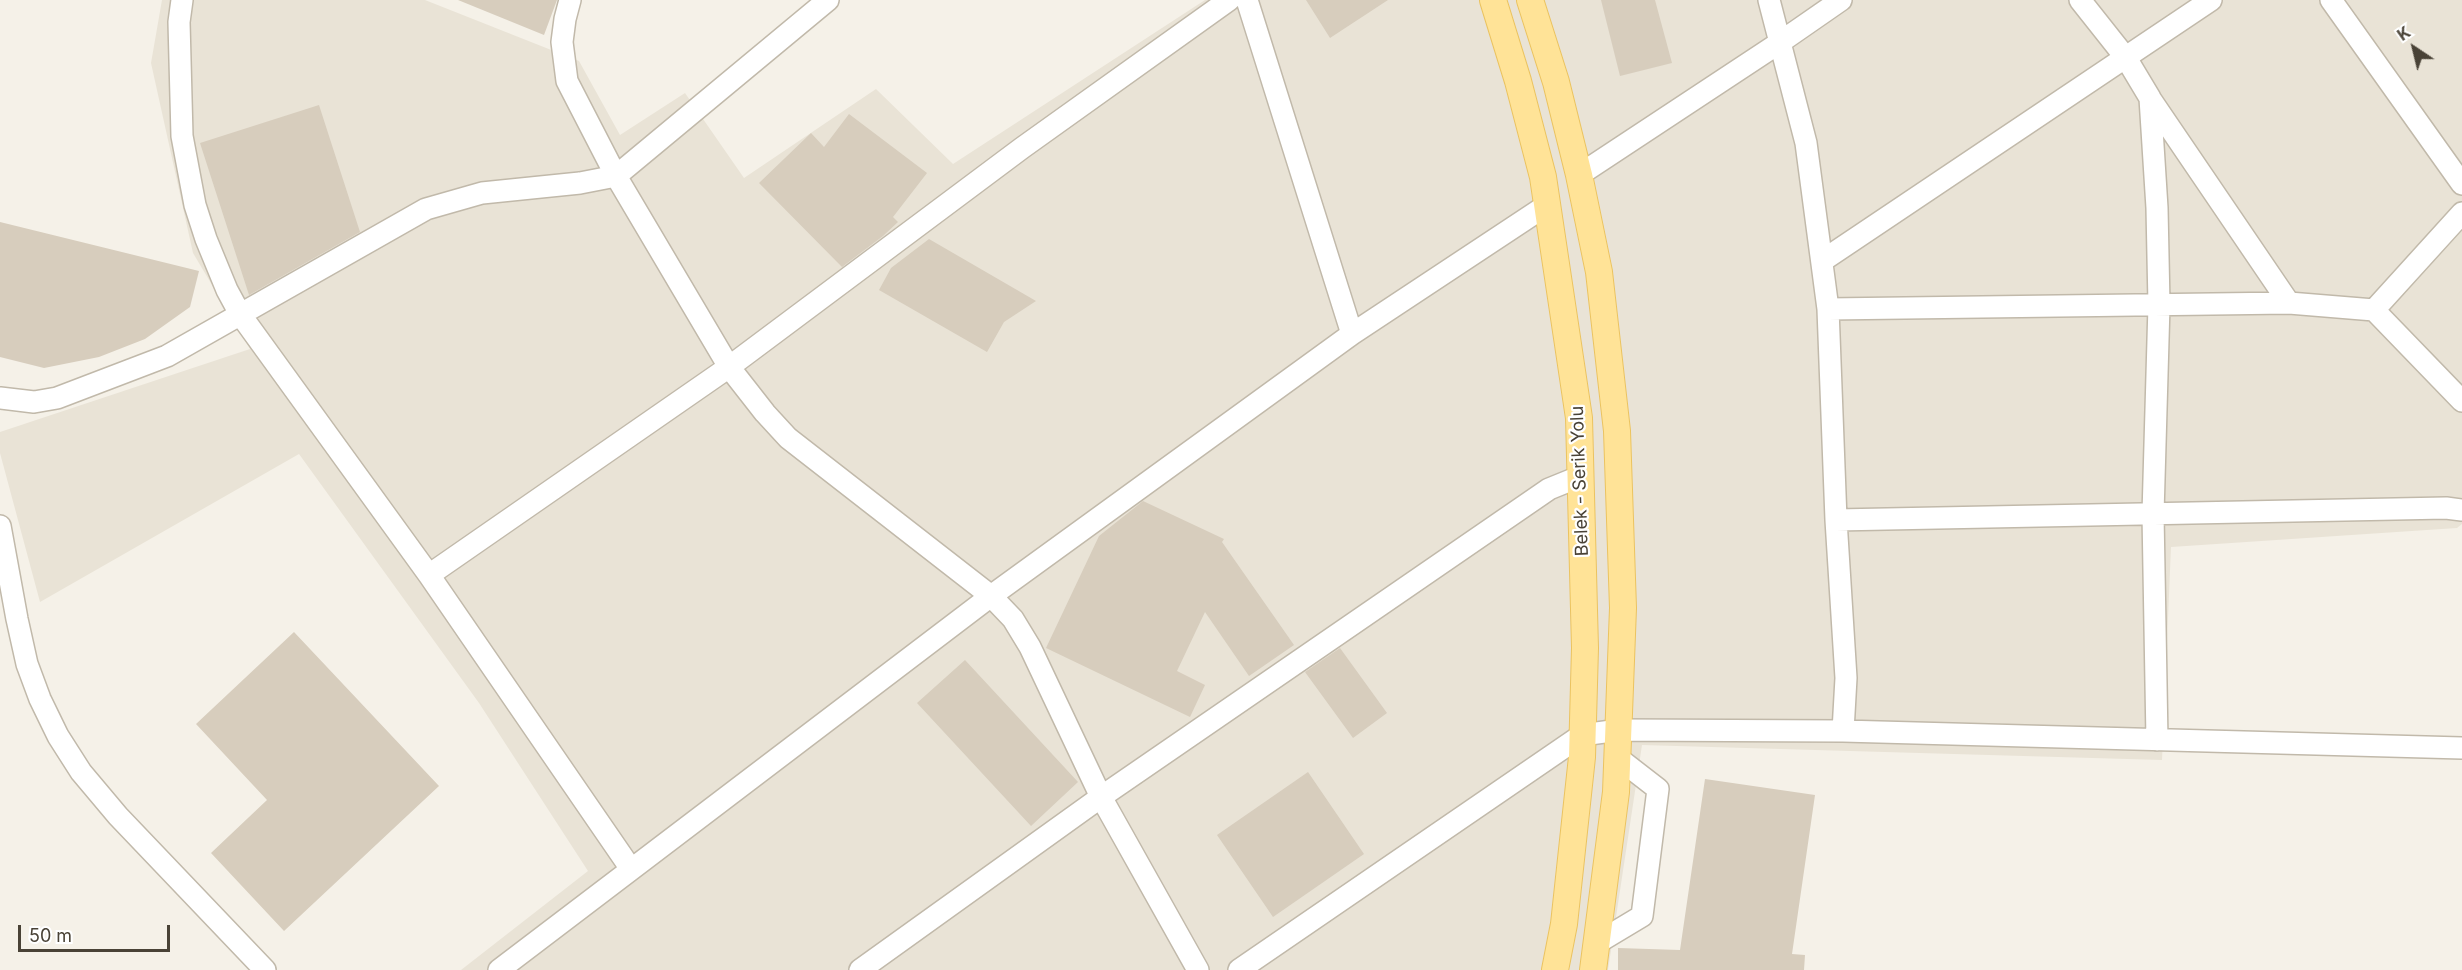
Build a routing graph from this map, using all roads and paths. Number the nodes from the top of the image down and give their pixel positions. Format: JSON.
{"nodes":[{"id":1,"x":182,"y":0,"type":"edge"},
{"id":2,"x":570,"y":0,"type":"edge"},
{"id":3,"x":828,"y":0,"type":"edge"},
{"id":4,"x":1229,"y":0,"type":"edge"},
{"id":5,"x":1246,"y":0,"type":"edge"},
{"id":6,"x":1492,"y":0,"type":"edge"},
{"id":7,"x":1530,"y":0,"type":"edge"},
{"id":8,"x":1769,"y":0,"type":"edge"},
{"id":9,"x":1841,"y":0,"type":"edge"},
{"id":10,"x":2080,"y":0,"type":"edge"},
{"id":11,"x":2211,"y":0,"type":"edge"},
{"id":12,"x":2331,"y":0,"type":"edge"},
{"id":13,"x":1779,"y":43,"type":"junction"},
{"id":14,"x":2126,"y":58,"type":"junction"},
{"id":15,"x":2150,"y":98,"type":"junction"},
{"id":16,"x":1579,"y":175,"type":"junction"},
{"id":17,"x":616,"y":176,"type":"junction"},
{"id":18,"x":2462,"y":184,"type":"edge"},
{"id":19,"x":1547,"y":205,"type":"junction"},
{"id":20,"x":2462,"y":213,"type":"edge"},
{"id":21,"x":1822,"y":261,"type":"junction"},
{"id":22,"x":2289,"y":303,"type":"junction"},
{"id":23,"x":2159,"y":306,"type":"junction"},
{"id":24,"x":1828,"y":309,"type":"junction"},
{"id":25,"x":2374,"y":310,"type":"junction"},
{"id":26,"x":240,"y":314,"type":"junction"},
{"id":27,"x":1352,"y":334,"type":"junction"},
{"id":28,"x":729,"y":367,"type":"junction"},
{"id":29,"x":0,"y":398,"type":"edge"},
{"id":30,"x":2462,"y":401,"type":"edge"},
{"id":31,"x":1581,"y":476,"type":"junction"},
{"id":32,"x":2461,"y":508,"type":"edge"},
{"id":33,"x":2153,"y":514,"type":"junction"},
{"id":34,"x":1836,"y":520,"type":"junction"},
{"id":35,"x":0,"y":526,"type":"edge"},
{"id":36,"x":429,"y":575,"type":"junction"},
{"id":37,"x":991,"y":596,"type":"junction"},
{"id":38,"x":1619,"y":730,"type":"junction"},
{"id":39,"x":1843,"y":731,"type":"junction"},
{"id":40,"x":1582,"y":735,"type":"junction"},
{"id":41,"x":2157,"y":740,"type":"junction"},
{"id":42,"x":2462,"y":748,"type":"edge"},
{"id":43,"x":1618,"y":758,"type":"junction"},
{"id":44,"x":1101,"y":797,"type":"junction"},
{"id":45,"x":631,"y":869,"type":"junction"},
{"id":46,"x":1597,"y":943,"type":"junction"},
{"id":47,"x":265,"y":970,"type":"edge"},
{"id":48,"x":500,"y":970,"type":"edge"},
{"id":49,"x":860,"y":970,"type":"edge"},
{"id":50,"x":1198,"y":970,"type":"edge"},
{"id":51,"x":1239,"y":970,"type":"edge"},
{"id":52,"x":1555,"y":970,"type":"edge"},
{"id":53,"x":1593,"y":970,"type":"edge"}],
"edges":[{"from":1,"to":26,"type":"street"},
{"from":2,"to":17,"type":"street"},
{"from":3,"to":17,"type":"street"},
{"from":4,"to":28,"type":"street"},
{"from":5,"to":27,"type":"street"},
{"from":6,"to":19,"type":"main road","name":"Belek - Serik Yolu"},
{"from":7,"to":16,"type":"main road","name":"Belek - Serik Yolu"},
{"from":8,"to":13,"type":"street"},
{"from":9,"to":13,"type":"street"},
{"from":10,"to":14,"type":"street"},
{"from":11,"to":14,"type":"street"},
{"from":12,"to":18,"type":"street"},
{"from":13,"to":16,"type":"street"},
{"from":13,"to":21,"type":"street"},
{"from":14,"to":15,"type":"street"},
{"from":14,"to":21,"type":"street"},
{"from":15,"to":22,"type":"street"},
{"from":15,"to":23,"type":"street"},
{"from":16,"to":38,"type":"main road","name":"Belek - Serik Yolu"},
{"from":17,"to":26,"type":"street"},
{"from":17,"to":28,"type":"street"},
{"from":19,"to":27,"type":"street"},
{"from":19,"to":31,"type":"main road","name":"Belek - Serik Yolu"},
{"from":20,"to":25,"type":"street"},
{"from":21,"to":24,"type":"street"},
{"from":22,"to":23,"type":"street"},
{"from":22,"to":25,"type":"street"},
{"from":23,"to":24,"type":"street"},
{"from":23,"to":33,"type":"street"},
{"from":24,"to":34,"type":"street"},
{"from":25,"to":30,"type":"street"},
{"from":26,"to":29,"type":"street"},
{"from":26,"to":36,"type":"street"},
{"from":27,"to":37,"type":"street"},
{"from":28,"to":36,"type":"street"},
{"from":28,"to":37,"type":"street"},
{"from":31,"to":40,"type":"main road","name":"Belek - Serik Yolu"},
{"from":31,"to":44,"type":"street"},
{"from":32,"to":33,"type":"street"},
{"from":33,"to":34,"type":"street"},
{"from":33,"to":41,"type":"street"},
{"from":34,"to":39,"type":"street"},
{"from":35,"to":47,"type":"street"},
{"from":36,"to":45,"type":"street"},
{"from":37,"to":44,"type":"street"},
{"from":37,"to":45,"type":"street"},
{"from":38,"to":39,"type":"street"},
{"from":38,"to":40,"type":"street"},
{"from":38,"to":43,"type":"main road","name":"Belek - Serik Yolu"},
{"from":39,"to":41,"type":"street"},
{"from":40,"to":51,"type":"street"},
{"from":40,"to":52,"type":"main road","name":"Belek - Serik Yolu"},
{"from":41,"to":42,"type":"street"},
{"from":43,"to":46,"type":"main road","name":"Belek - Serik Yolu"},
{"from":43,"to":46,"type":"street"},
{"from":44,"to":49,"type":"street"},
{"from":44,"to":50,"type":"street"},
{"from":45,"to":48,"type":"street"},
{"from":46,"to":53,"type":"main road","name":"Belek - Serik Yolu"}]}
